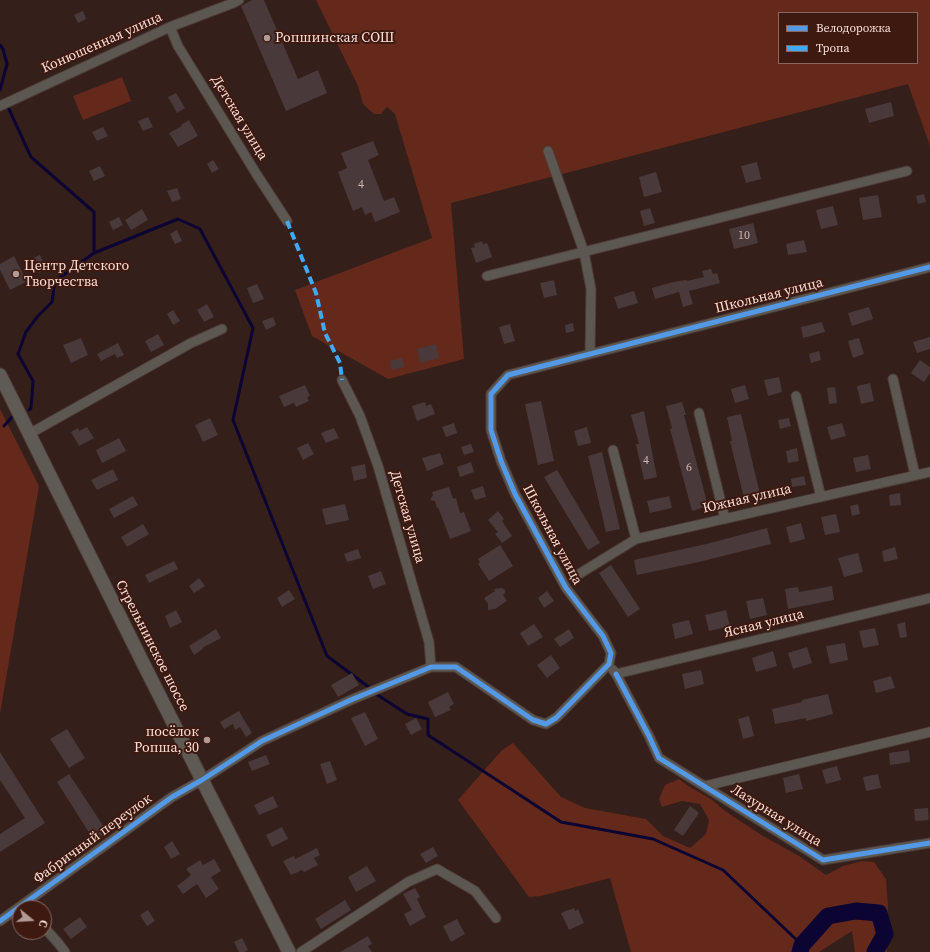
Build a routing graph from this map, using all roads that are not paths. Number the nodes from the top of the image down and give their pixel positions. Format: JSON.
{"nodes":[{"id":1,"x":239,"y":0,"type":"edge"},
{"id":2,"x":170,"y":27,"type":"junction"},
{"id":3,"x":0,"y":106,"type":"edge"},
{"id":4,"x":548,"y":151,"type":"dead end"},
{"id":5,"x":907,"y":171,"type":"dead end"},
{"id":6,"x":287,"y":221,"type":"dead end"},
{"id":7,"x":584,"y":252,"type":"junction"},
{"id":8,"x":930,"y":267,"type":"edge"},
{"id":9,"x":487,"y":276,"type":"dead end"},
{"id":10,"x":222,"y":329,"type":"dead end"},
{"id":11,"x":590,"y":354,"type":"junction"},
{"id":12,"x":0,"y":375,"type":"edge"},
{"id":13,"x":893,"y":379,"type":"dead end"},
{"id":14,"x":342,"y":380,"type":"dead end"},
{"id":15,"x":796,"y":396,"type":"dead end"},
{"id":16,"x":699,"y":413,"type":"dead end"},
{"id":17,"x":29,"y":434,"type":"junction"},
{"id":18,"x":613,"y":450,"type":"dead end"},
{"id":19,"x":930,"y":472,"type":"edge"},
{"id":20,"x":915,"y":476,"type":"junction"},
{"id":21,"x":821,"y":497,"type":"junction"},
{"id":22,"x":725,"y":519,"type":"junction"},
{"id":23,"x":636,"y":539,"type":"junction"},
{"id":24,"x":579,"y":574,"type":"dead end"},
{"id":25,"x":930,"y":598,"type":"edge"},
{"id":26,"x":609,"y":664,"type":"junction"},
{"id":27,"x":431,"y":667,"type":"junction"},
{"id":28,"x":616,"y":674,"type":"junction"},
{"id":29,"x":930,"y":732,"type":"edge"},
{"id":30,"x":202,"y":780,"type":"junction"},
{"id":31,"x":705,"y":787,"type":"junction"},
{"id":32,"x":930,"y":843,"type":"edge"},
{"id":33,"x":32,"y":900,"type":"edge"},
{"id":34,"x":12,"y":914,"type":"edge"},
{"id":35,"x":496,"y":918,"type":"dead end"},
{"id":36,"x":0,"y":921,"type":"edge"},
{"id":37,"x":52,"y":937,"type":"edge"},
{"id":38,"x":65,"y":952,"type":"edge"},
{"id":39,"x":289,"y":952,"type":"edge"},
{"id":40,"x":301,"y":952,"type":"edge"}],
"edges":[{"from":1,"to":2,"type":"street","name":"Конюшенная улица"},
{"from":2,"to":3,"type":"street","name":"Конюшенная улица"},
{"from":2,"to":6,"type":"street","name":"Детская улица"},
{"from":4,"to":7,"type":"street"},
{"from":5,"to":7,"type":"street"},
{"from":7,"to":9,"type":"street"},
{"from":7,"to":11,"type":"street"},
{"from":8,"to":11,"type":"street","name":"Школьная улица"},
{"from":10,"to":17,"type":"street"},
{"from":11,"to":26,"type":"street","name":"Школьная улица"},
{"from":12,"to":17,"type":"main road","name":"Стрельнинское шоссе"},
{"from":13,"to":20,"type":"street"},
{"from":14,"to":27,"type":"street","name":"Детская улица"},
{"from":15,"to":21,"type":"street"},
{"from":16,"to":22,"type":"street"},
{"from":17,"to":30,"type":"main road","name":"Стрельнинское шоссе"},
{"from":18,"to":23,"type":"street"},
{"from":19,"to":20,"type":"street","name":"Южная улица"},
{"from":20,"to":21,"type":"street","name":"Южная улица"},
{"from":21,"to":22,"type":"street","name":"Южная улица"},
{"from":22,"to":23,"type":"street","name":"Южная улица"},
{"from":23,"to":24,"type":"street","name":"Южная улица"},
{"from":25,"to":28,"type":"street","name":"Ясная улица"},
{"from":26,"to":27,"type":"street"},
{"from":26,"to":28,"type":"street"},
{"from":27,"to":30,"type":"street"},
{"from":28,"to":31,"type":"street","name":"Лазурная улица"},
{"from":29,"to":31,"type":"street"},
{"from":30,"to":33,"type":"street","name":"Фабричный переулок"},
{"from":30,"to":39,"type":"main road","name":"Стрельнинское шоссе"},
{"from":31,"to":32,"type":"street","name":"Лазурная улица"},
{"from":34,"to":36,"type":"street","name":"Фабричный переулок"},
{"from":35,"to":40,"type":"street"},
{"from":37,"to":38,"type":"street"}]}
